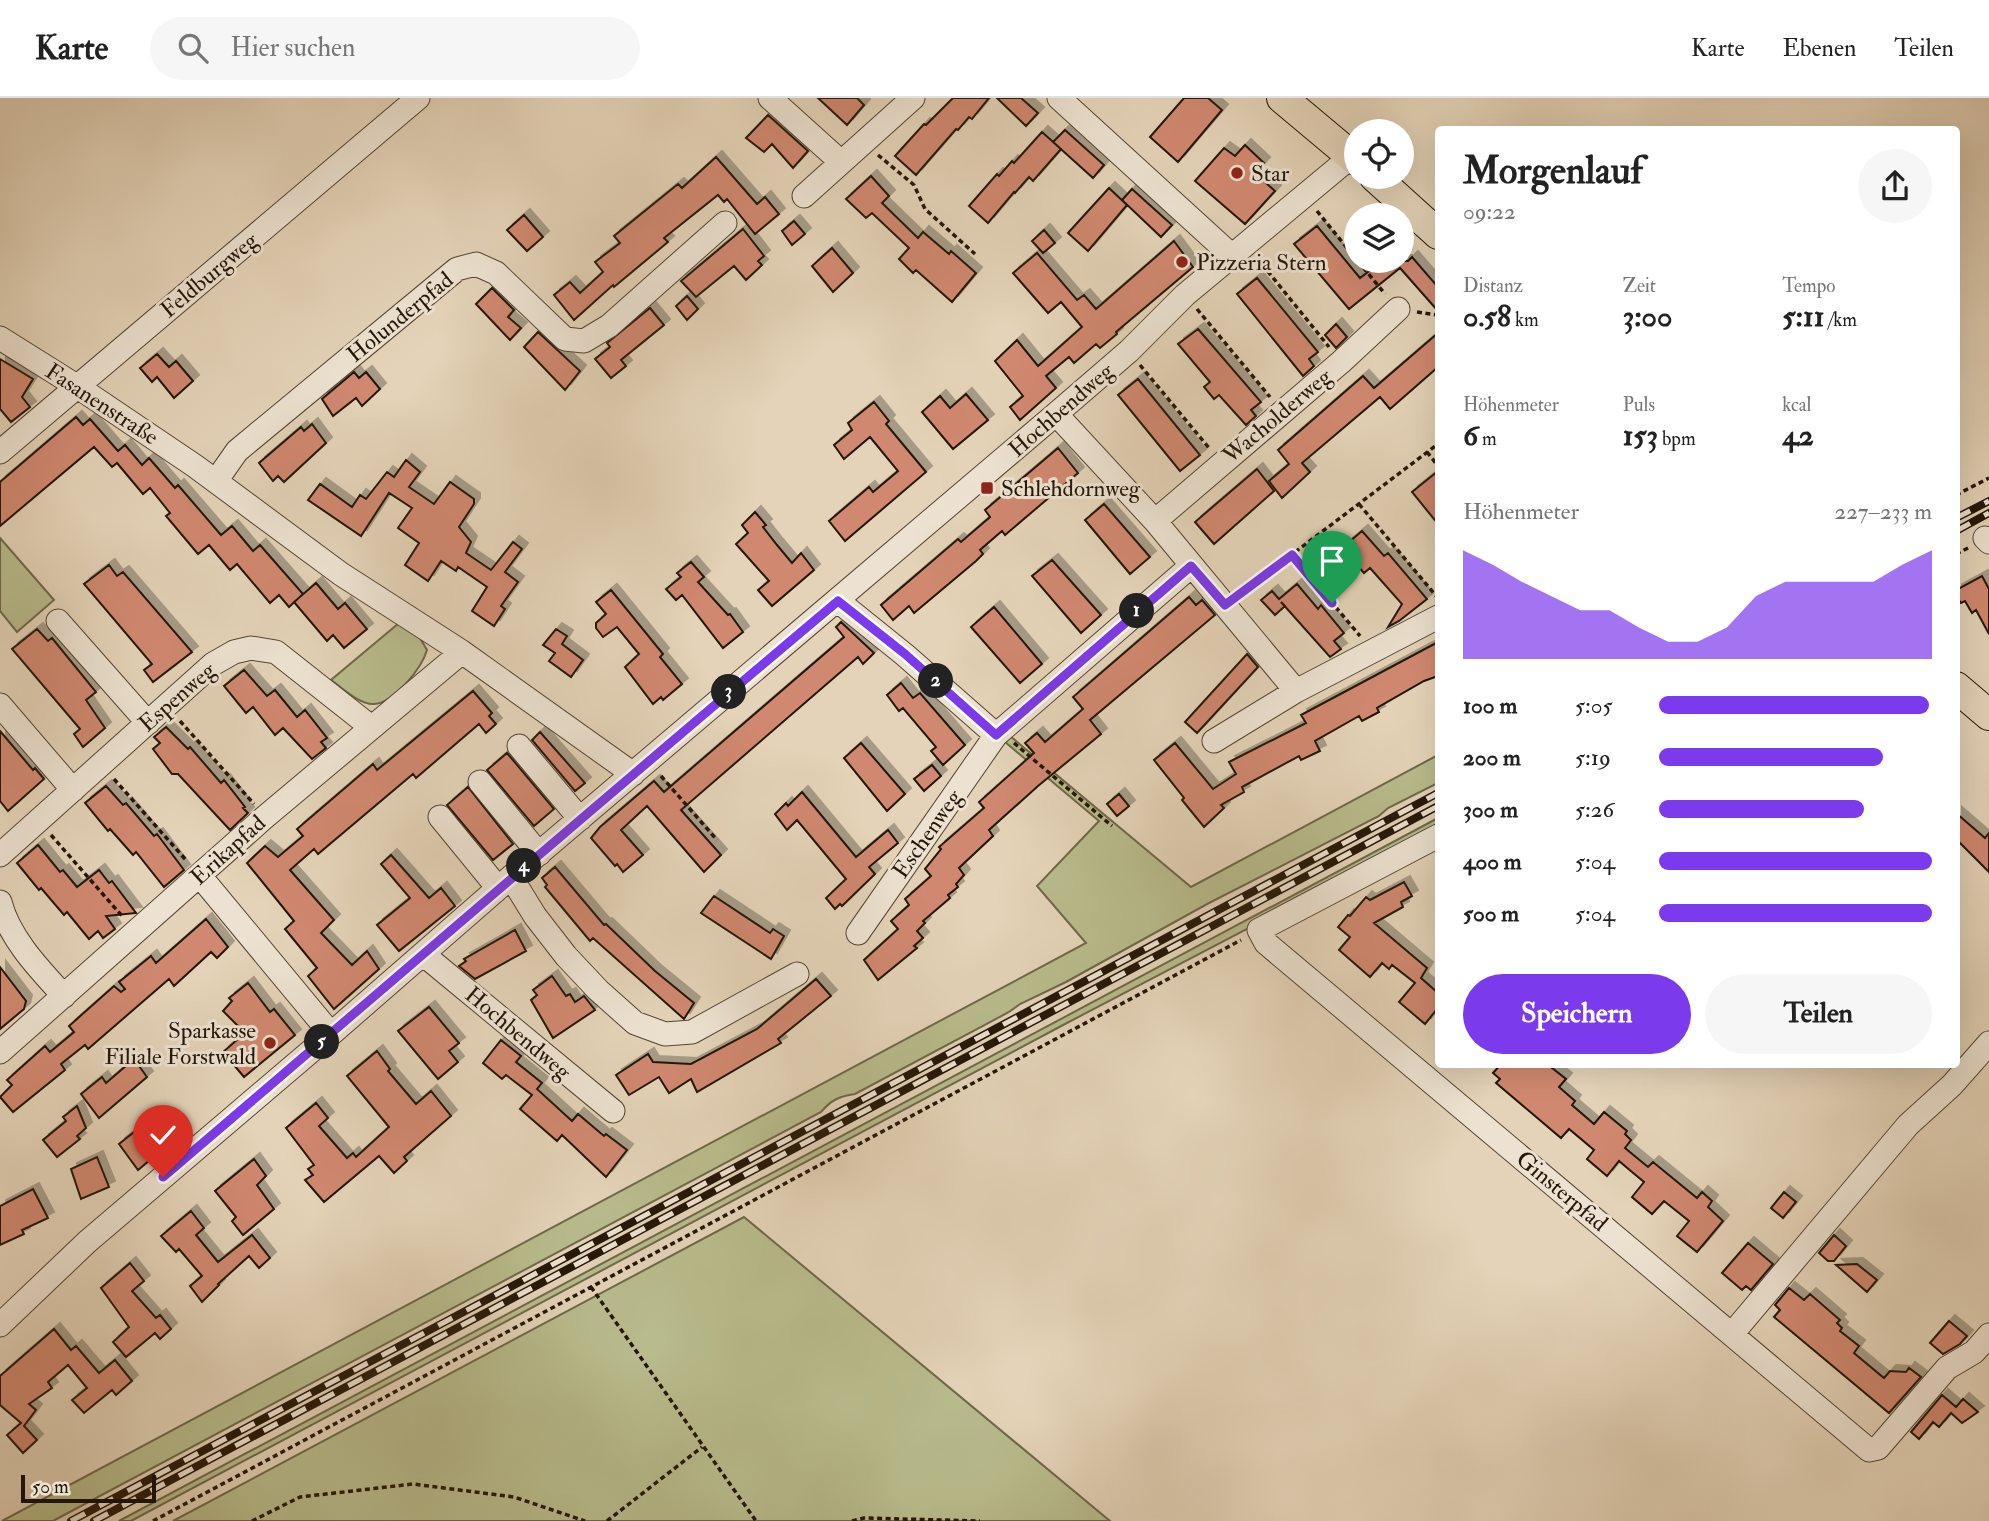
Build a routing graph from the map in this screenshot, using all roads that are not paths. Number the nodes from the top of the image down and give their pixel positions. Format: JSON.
{"nodes":[{"id":1,"x":418,"y":98,"type":"edge"},
{"id":2,"x":770,"y":98,"type":"edge"},
{"id":3,"x":913,"y":98,"type":"edge"},
{"id":4,"x":1059,"y":98,"type":"edge"},
{"id":5,"x":1282,"y":98,"type":"edge"},
{"id":6,"x":1344,"y":150,"type":"edge"},
{"id":7,"x":841,"y":162,"type":"junction"},
{"id":8,"x":1344,"y":166,"type":"edge"},
{"id":9,"x":1388,"y":189,"type":"edge"},
{"id":10,"x":804,"y":196,"type":"dead end"},
{"id":11,"x":726,"y":223,"type":"dead end"},
{"id":12,"x":1435,"y":230,"type":"edge"},
{"id":13,"x":1239,"y":250,"type":"junction"},
{"id":14,"x":1398,"y":309,"type":"road end"},
{"id":15,"x":0,"y":338,"type":"edge"},
{"id":16,"x":78,"y":387,"type":"junction"},
{"id":17,"x":1056,"y":414,"type":"junction"},
{"id":18,"x":0,"y":452,"type":"edge"},
{"id":19,"x":209,"y":476,"type":"junction"},
{"id":20,"x":1155,"y":521,"type":"junction"},
{"id":21,"x":1191,"y":566,"type":"junction"},
{"id":22,"x":838,"y":601,"type":"junction"},
{"id":23,"x":1435,"y":619,"type":"edge"},
{"id":24,"x":58,"y":621,"type":"dead end"},
{"id":25,"x":461,"y":652,"type":"junction"},
{"id":26,"x":1960,"y":690,"type":"edge"},
{"id":27,"x":1296,"y":691,"type":"junction"},
{"id":28,"x":0,"y":705,"type":"edge"},
{"id":29,"x":1989,"y":715,"type":"edge"},
{"id":30,"x":148,"y":723,"type":"junction"},
{"id":31,"x":372,"y":727,"type":"junction"},
{"id":32,"x":996,"y":735,"type":"junction"},
{"id":33,"x":1214,"y":741,"type":"dead end"},
{"id":34,"x":519,"y":746,"type":"dead end"},
{"id":35,"x":641,"y":767,"type":"junction"},
{"id":36,"x":480,"y":782,"type":"dead end"},
{"id":37,"x":73,"y":790,"type":"junction"},
{"id":38,"x":440,"y":817,"type":"dead end"},
{"id":39,"x":580,"y":819,"type":"junction"},
{"id":40,"x":1435,"y":838,"type":"edge"},
{"id":41,"x":538,"y":854,"type":"junction"},
{"id":42,"x":0,"y":855,"type":"edge"},
{"id":43,"x":200,"y":876,"type":"junction"},
{"id":44,"x":504,"y":883,"type":"junction"},
{"id":45,"x":0,"y":902,"type":"edge"},
{"id":46,"x":858,"y":933,"type":"dead end"},
{"id":47,"x":424,"y":955,"type":"junction"},
{"id":48,"x":797,"y":974,"type":"dead end"},
{"id":49,"x":64,"y":996,"type":"junction"},
{"id":50,"x":331,"y":1034,"type":"junction"},
{"id":51,"x":1989,"y":1043,"type":"edge"},
{"id":52,"x":0,"y":1052,"type":"edge"},
{"id":53,"x":613,"y":1111,"type":"dead end"},
{"id":54,"x":0,"y":1325,"type":"edge"},
{"id":55,"x":1732,"y":1334,"type":"junction"},
{"id":56,"x":1989,"y":1335,"type":"edge"}],
"edges":[{"from":1,"to":16,"type":"street","name":"Feldburgweg"},
{"from":2,"to":7,"type":"street"},
{"from":3,"to":7,"type":"street"},
{"from":4,"to":13,"type":"street"},
{"from":5,"to":6,"type":"main road"},
{"from":7,"to":10,"type":"street"},
{"from":8,"to":13,"type":"street","name":"Hochbendweg"},
{"from":9,"to":12,"type":"main road"},
{"from":11,"to":19,"type":"street","name":"Holunderpfad"},
{"from":13,"to":17,"type":"street","name":"Hochbendweg"},
{"from":14,"to":20,"type":"street","name":"Wacholderweg"},
{"from":15,"to":16,"type":"street","name":"Fasanenstraße"},
{"from":16,"to":18,"type":"street","name":"Feldburgweg"},
{"from":16,"to":19,"type":"street","name":"Fasanenstraße"},
{"from":17,"to":20,"type":"street"},
{"from":17,"to":22,"type":"street","name":"Hochbendweg"},
{"from":19,"to":25,"type":"street"},
{"from":20,"to":21,"type":"street"},
{"from":21,"to":27,"type":"street"},
{"from":21,"to":32,"type":"street","name":"Eschenweg"},
{"from":22,"to":32,"type":"street"},
{"from":22,"to":35,"type":"street","name":"Hochbendweg"},
{"from":23,"to":27,"type":"street"},
{"from":24,"to":30,"type":"street"},
{"from":25,"to":31,"type":"street","name":"Erikapfad"},
{"from":25,"to":35,"type":"street"},
{"from":26,"to":29,"type":"main road"},
{"from":27,"to":33,"type":"street"},
{"from":28,"to":37,"type":"street"},
{"from":30,"to":31,"type":"street","name":"Espenweg"},
{"from":30,"to":37,"type":"street","name":"Espenweg"},
{"from":31,"to":43,"type":"street","name":"Erikapfad"},
{"from":32,"to":46,"type":"street","name":"Eschenweg"},
{"from":34,"to":39,"type":"street"},
{"from":35,"to":39,"type":"street","name":"Hochbendweg"},
{"from":36,"to":41,"type":"street"},
{"from":37,"to":42,"type":"street","name":"Espenweg"},
{"from":38,"to":44,"type":"street"},
{"from":39,"to":41,"type":"street","name":"Hochbendweg"},
{"from":40,"to":55,"type":"street","name":"Ginsterpfad"},
{"from":41,"to":44,"type":"street","name":"Hochbendweg"},
{"from":43,"to":49,"type":"street","name":"Erikapfad"},
{"from":43,"to":50,"type":"street"},
{"from":44,"to":47,"type":"street","name":"Hochbendweg"},
{"from":44,"to":48,"type":"street"},
{"from":45,"to":49,"type":"street"},
{"from":47,"to":50,"type":"street","name":"Hochbendweg"},
{"from":47,"to":53,"type":"street","name":"Hochbendweg"},
{"from":49,"to":52,"type":"street","name":"Erikapfad"},
{"from":50,"to":54,"type":"street","name":"Hochbendweg"},
{"from":51,"to":55,"type":"street"},
{"from":55,"to":56,"type":"street","name":"Ginsterpfad"}]}
